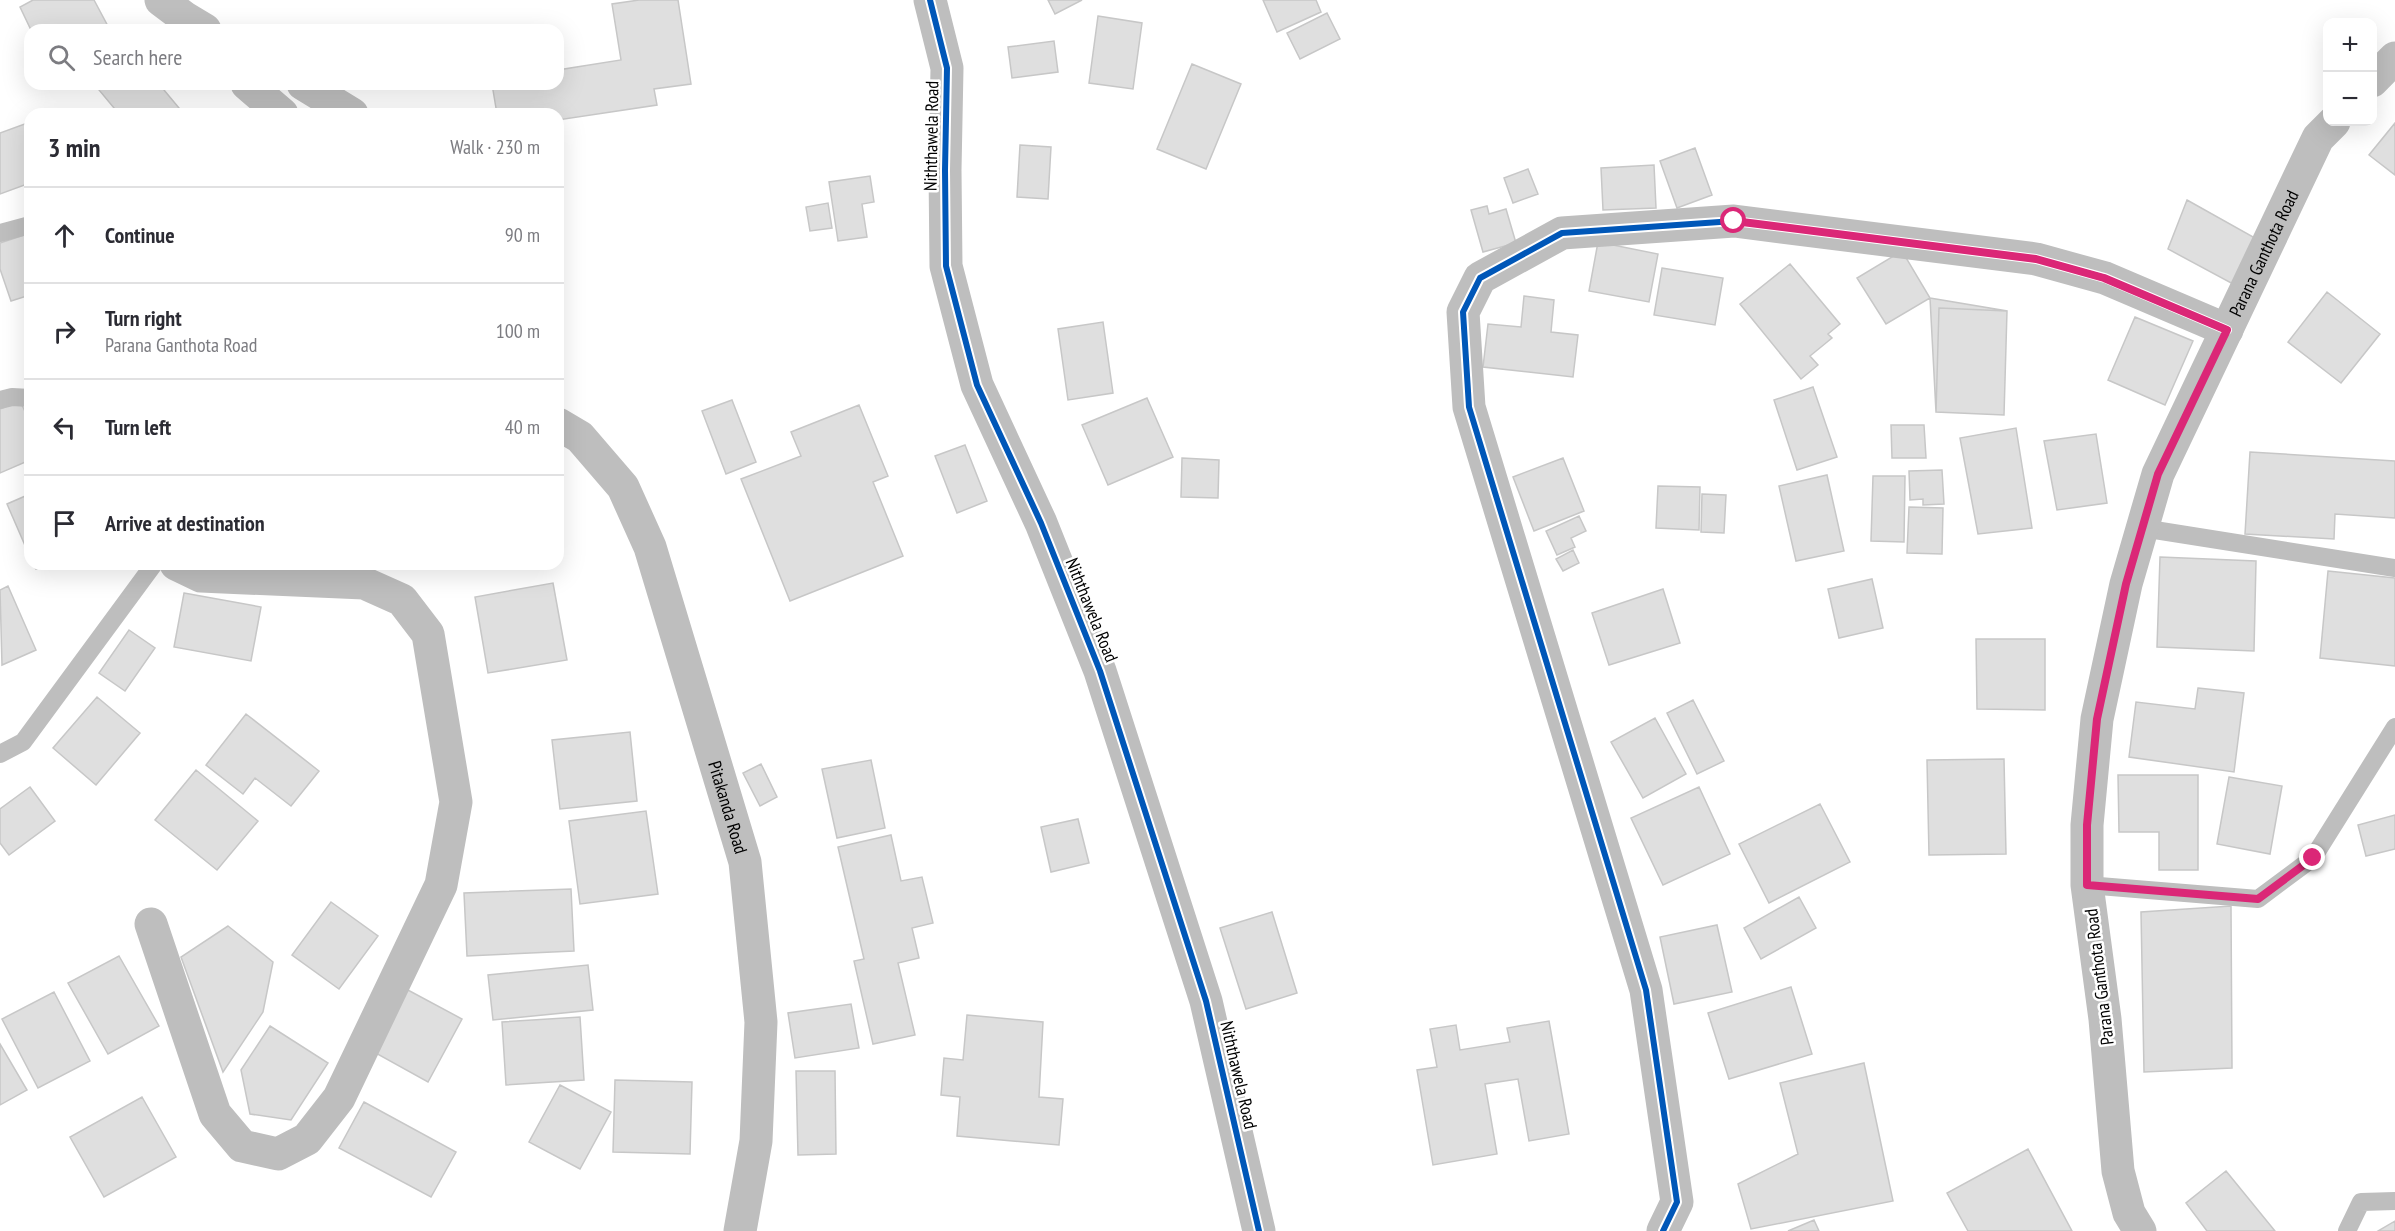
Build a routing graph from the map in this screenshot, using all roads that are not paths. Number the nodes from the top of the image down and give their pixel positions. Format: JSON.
{"nodes":[{"id":1,"x":930,"y":0,"type":"edge"},
{"id":2,"x":2395,"y":58,"type":"edge"},
{"id":3,"x":2377,"y":77,"type":"edge"},
{"id":4,"x":254,"y":90,"type":"edge"},
{"id":5,"x":313,"y":90,"type":"edge"},
{"id":6,"x":275,"y":108,"type":"edge"},
{"id":7,"x":342,"y":108,"type":"edge"},
{"id":8,"x":2330,"y":126,"type":"edge"},
{"id":9,"x":24,"y":227,"type":"edge"},
{"id":10,"x":0,"y":233,"type":"edge"},
{"id":11,"x":2227,"y":330,"type":"junction"},
{"id":12,"x":24,"y":398,"type":"edge"},
{"id":13,"x":0,"y":400,"type":"edge"},
{"id":14,"x":564,"y":428,"type":"edge"},
{"id":15,"x":2142,"y":528,"type":"junction"},
{"id":16,"x":2395,"y":568,"type":"edge"},
{"id":17,"x":150,"y":570,"type":"edge"},
{"id":18,"x":188,"y":570,"type":"edge"},
{"id":19,"x":2395,"y":727,"type":"edge"},
{"id":20,"x":0,"y":754,"type":"edge"},
{"id":21,"x":2087,"y":885,"type":"junction"},
{"id":22,"x":151,"y":924,"type":"dead end"},
{"id":23,"x":2395,"y":1201,"type":"edge"},
{"id":24,"x":740,"y":1231,"type":"edge"},
{"id":25,"x":1259,"y":1231,"type":"edge"},
{"id":26,"x":1663,"y":1231,"type":"edge"},
{"id":27,"x":2140,"y":1231,"type":"edge"},
{"id":28,"x":2347,"y":1231,"type":"edge"}],
"edges":[{"from":1,"to":25,"type":"street","name":"Niththawela Road"},
{"from":2,"to":3,"type":"street"},
{"from":4,"to":6,"type":"street"},
{"from":5,"to":7,"type":"street"},
{"from":8,"to":11,"type":"street","name":"Parana Ganthota Road"},
{"from":9,"to":10,"type":"lane"},
{"from":11,"to":15,"type":"street","name":"Parana Ganthota Road"},
{"from":11,"to":26,"type":"street"},
{"from":12,"to":13,"type":"lane"},
{"from":14,"to":24,"type":"street","name":"Pitakanda Road"},
{"from":15,"to":16,"type":"lane"},
{"from":15,"to":21,"type":"street","name":"Parana Ganthota Road"},
{"from":17,"to":20,"type":"lane"},
{"from":18,"to":22,"type":"street"},
{"from":19,"to":21,"type":"lane"},
{"from":21,"to":27,"type":"street","name":"Parana Ganthota Road"},
{"from":23,"to":28,"type":"lane"}]}
